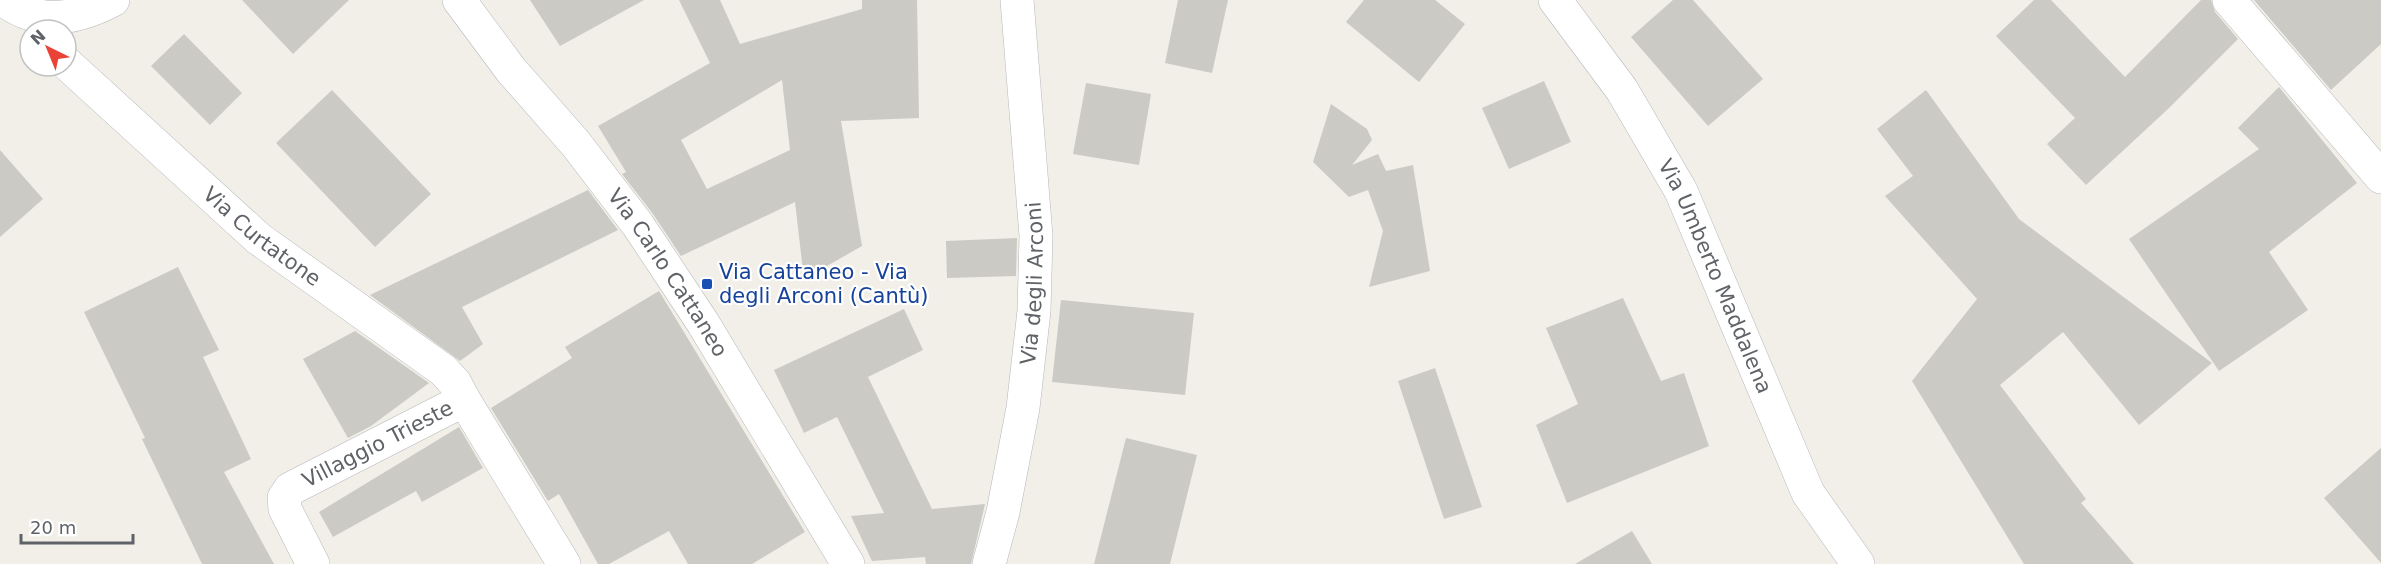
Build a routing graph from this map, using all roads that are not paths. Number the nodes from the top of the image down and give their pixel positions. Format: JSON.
{"nodes":[{"id":1,"x":4,"y":0,"type":"edge"},
{"id":2,"x":113,"y":0,"type":"edge"},
{"id":3,"x":459,"y":0,"type":"edge"},
{"id":4,"x":1017,"y":0,"type":"edge"},
{"id":5,"x":1555,"y":0,"type":"edge"},
{"id":6,"x":2229,"y":0,"type":"edge"},
{"id":7,"x":32,"y":18,"type":"edge"},
{"id":8,"x":63,"y":18,"type":"edge"},
{"id":9,"x":78,"y":74,"type":"edge"},
{"id":10,"x":2381,"y":177,"type":"edge"},
{"id":11,"x":464,"y":400,"type":"junction"},
{"id":12,"x":313,"y":564,"type":"edge"},
{"id":13,"x":564,"y":564,"type":"edge"},
{"id":14,"x":848,"y":564,"type":"edge"},
{"id":15,"x":989,"y":564,"type":"edge"},
{"id":16,"x":1858,"y":564,"type":"edge"}],
"edges":[{"from":1,"to":7,"type":"street"},
{"from":2,"to":8,"type":"street"},
{"from":3,"to":14,"type":"street","name":"Via Carlo Cattaneo"},
{"from":4,"to":15,"type":"street","name":"Via degli Arconi"},
{"from":5,"to":16,"type":"street","name":"Via Umberto Maddalena"},
{"from":6,"to":10,"type":"street"},
{"from":9,"to":11,"type":"street","name":"Via Curtatone"},
{"from":11,"to":12,"type":"street","name":"Villaggio Trieste"},
{"from":11,"to":13,"type":"street","name":"Villaggio Trieste"}]}
